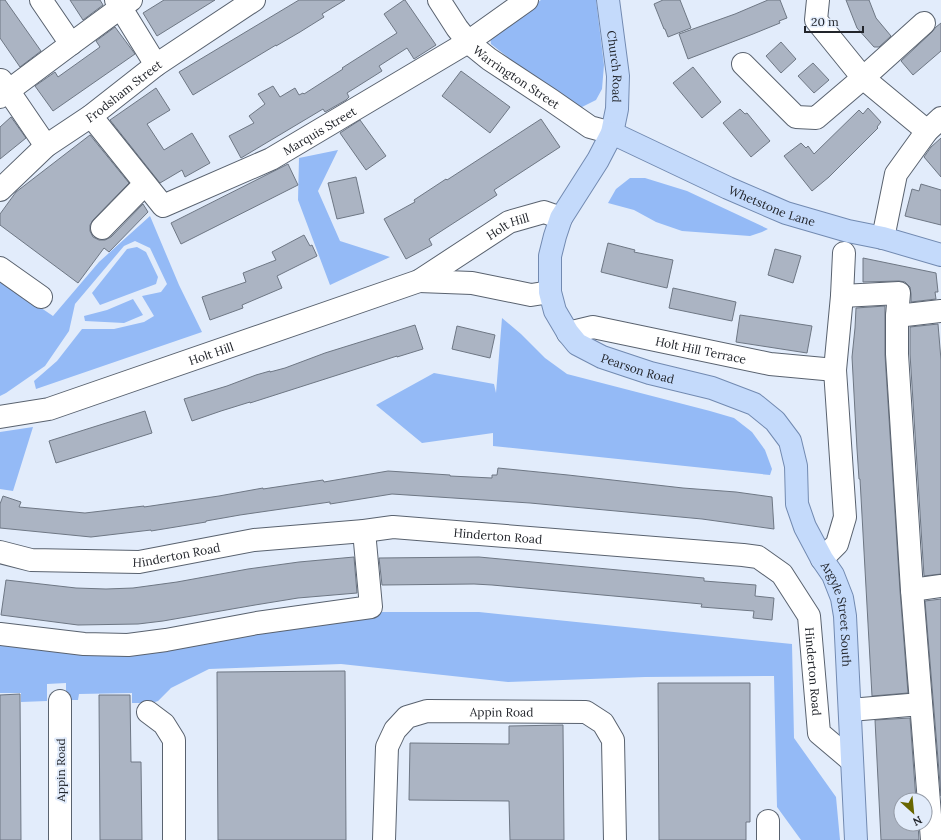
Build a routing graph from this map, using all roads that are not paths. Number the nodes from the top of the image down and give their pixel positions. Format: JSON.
{"nodes":[{"id":1,"x":41,"y":0,"type":"edge"},
{"id":2,"x":254,"y":0,"type":"edge"},
{"id":3,"x":440,"y":0,"type":"edge"},
{"id":4,"x":527,"y":0,"type":"edge"},
{"id":5,"x":608,"y":0,"type":"edge"},
{"id":6,"x":818,"y":0,"type":"edge"},
{"id":7,"x":122,"y":2,"type":"edge"},
{"id":8,"x":924,"y":23,"type":"dead end"},
{"id":9,"x":468,"y":42,"type":"junction"},
{"id":10,"x":71,"y":44,"type":"junction"},
{"id":11,"x":743,"y":64,"type":"dead end"},
{"id":12,"x":156,"y":65,"type":"junction"},
{"id":13,"x":863,"y":78,"type":"junction"},
{"id":14,"x":3,"y":89,"type":"edge"},
{"id":15,"x":91,"y":116,"type":"junction"},
{"id":16,"x":934,"y":124,"type":"edge"},
{"id":17,"x":612,"y":133,"type":"junction"},
{"id":18,"x":46,"y":146,"type":"junction"},
{"id":19,"x":146,"y":184,"type":"junction"},
{"id":20,"x":0,"y":190,"type":"edge"},
{"id":21,"x":561,"y":218,"type":"junction"},
{"id":22,"x":102,"y":228,"type":"dead end"},
{"id":23,"x":883,"y":238,"type":"junction"},
{"id":24,"x":844,"y":253,"type":"dead end"},
{"id":25,"x":941,"y":254,"type":"edge"},
{"id":26,"x":0,"y":268,"type":"edge"},
{"id":27,"x":419,"y":281,"type":"junction"},
{"id":28,"x":550,"y":292,"type":"junction"},
{"id":29,"x":842,"y":296,"type":"junction"},
{"id":30,"x":41,"y":297,"type":"dead end"},
{"id":31,"x":941,"y":311,"type":"edge"},
{"id":32,"x":897,"y":316,"type":"junction"},
{"id":33,"x":568,"y":333,"type":"junction"},
{"id":34,"x":835,"y":370,"type":"junction"},
{"id":35,"x":0,"y":417,"type":"edge"},
{"id":36,"x":364,"y":531,"type":"junction"},
{"id":37,"x":0,"y":552,"type":"edge"},
{"id":38,"x":822,"y":559,"type":"junction"},
{"id":39,"x":941,"y":586,"type":"edge"},
{"id":40,"x":912,"y":590,"type":"junction"},
{"id":41,"x":0,"y":634,"type":"edge"},
{"id":42,"x":60,"y":701,"type":"dead end"},
{"id":43,"x":921,"y":704,"type":"junction"},
{"id":44,"x":850,"y":710,"type":"junction"},
{"id":45,"x":148,"y":712,"type":"dead end"},
{"id":46,"x":852,"y":761,"type":"junction"},
{"id":47,"x":60,"y":840,"type":"edge"},
{"id":48,"x":174,"y":840,"type":"edge"},
{"id":49,"x":384,"y":840,"type":"edge"},
{"id":50,"x":615,"y":840,"type":"edge"},
{"id":51,"x":856,"y":840,"type":"edge"},
{"id":52,"x":932,"y":840,"type":"edge"}],
"edges":[{"from":1,"to":10,"type":"street"},
{"from":2,"to":12,"type":"street","name":"Frodsham Street"},
{"from":3,"to":9,"type":"street","name":"Warrington Street"},
{"from":4,"to":9,"type":"street","name":"Marquis Street"},
{"from":5,"to":17,"type":"main road","name":"Church Road"},
{"from":6,"to":13,"type":"street"},
{"from":7,"to":10,"type":"street"},
{"from":7,"to":12,"type":"street"},
{"from":8,"to":13,"type":"street"},
{"from":9,"to":17,"type":"street","name":"Warrington Street"},
{"from":9,"to":19,"type":"street","name":"Marquis Street"},
{"from":10,"to":14,"type":"street"},
{"from":11,"to":13,"type":"street"},
{"from":12,"to":15,"type":"street","name":"Frodsham Street"},
{"from":13,"to":16,"type":"street"},
{"from":14,"to":18,"type":"street"},
{"from":15,"to":18,"type":"street","name":"Frodsham Street"},
{"from":15,"to":19,"type":"street"},
{"from":16,"to":23,"type":"street"},
{"from":17,"to":21,"type":"main road","name":"Pearson Road"},
{"from":17,"to":23,"type":"main road","name":"Whetstone Lane"},
{"from":18,"to":20,"type":"street","name":"Frodsham Street"},
{"from":19,"to":22,"type":"street"},
{"from":21,"to":27,"type":"street","name":"Holt Hill"},
{"from":21,"to":28,"type":"main road","name":"Pearson Road"},
{"from":23,"to":25,"type":"main road","name":"Whetstone Lane"},
{"from":24,"to":29,"type":"street","name":"Argyle Street South"},
{"from":26,"to":30,"type":"street"},
{"from":27,"to":28,"type":"street","name":"Holt Hill"},
{"from":27,"to":35,"type":"street","name":"Holt Hill"},
{"from":28,"to":33,"type":"main road","name":"Pearson Road"},
{"from":29,"to":32,"type":"street"},
{"from":29,"to":34,"type":"street","name":"Argyle Street South"},
{"from":31,"to":32,"type":"street"},
{"from":32,"to":40,"type":"street"},
{"from":33,"to":34,"type":"street","name":"Holt Hill Terrace"},
{"from":33,"to":38,"type":"main road","name":"Pearson Road"},
{"from":34,"to":38,"type":"street","name":"Argyle Street South"},
{"from":36,"to":37,"type":"street","name":"Hinderton Road"},
{"from":36,"to":41,"type":"street"},
{"from":36,"to":46,"type":"street","name":"Hinderton Road"},
{"from":38,"to":44,"type":"main road","name":"Argyle Street South"},
{"from":39,"to":40,"type":"street"},
{"from":40,"to":43,"type":"street"},
{"from":42,"to":47,"type":"street","name":"Appin Road"},
{"from":43,"to":44,"type":"street"},
{"from":43,"to":52,"type":"street"},
{"from":44,"to":46,"type":"main road","name":"Argyle Street South"},
{"from":45,"to":48,"type":"street"},
{"from":46,"to":51,"type":"main road","name":"Argyle Street South"},
{"from":49,"to":50,"type":"street","name":"Appin Road"}]}
